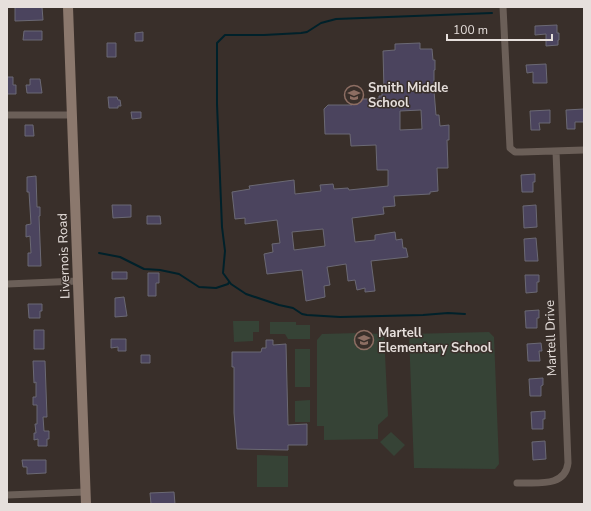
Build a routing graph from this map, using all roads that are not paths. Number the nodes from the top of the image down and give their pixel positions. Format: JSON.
{"nodes":[{"id":1,"x":68,"y":7,"type":"edge"},
{"id":2,"x":503,"y":7,"type":"edge"},
{"id":3,"x":7,"y":115,"type":"edge"},
{"id":4,"x":72,"y":115,"type":"junction"},
{"id":5,"x":584,"y":150,"type":"edge"},
{"id":6,"x":556,"y":151,"type":"junction"},
{"id":7,"x":78,"y":281,"type":"junction"},
{"id":8,"x":7,"y":284,"type":"edge"},
{"id":9,"x":517,"y":483,"type":"dead end"},
{"id":10,"x":85,"y":492,"type":"junction"},
{"id":11,"x":7,"y":495,"type":"edge"},
{"id":12,"x":86,"y":504,"type":"edge"}],
"edges":[{"from":1,"to":4,"type":"main road","name":"Livernois Road"},
{"from":2,"to":6,"type":"street"},
{"from":3,"to":4,"type":"street"},
{"from":4,"to":7,"type":"main road","name":"Livernois Road"},
{"from":5,"to":6,"type":"street"},
{"from":6,"to":9,"type":"street","name":"Martell Drive"},
{"from":7,"to":8,"type":"street"},
{"from":7,"to":10,"type":"main road","name":"Livernois Road"},
{"from":10,"to":11,"type":"street"},
{"from":10,"to":12,"type":"main road","name":"Livernois Road"}]}
